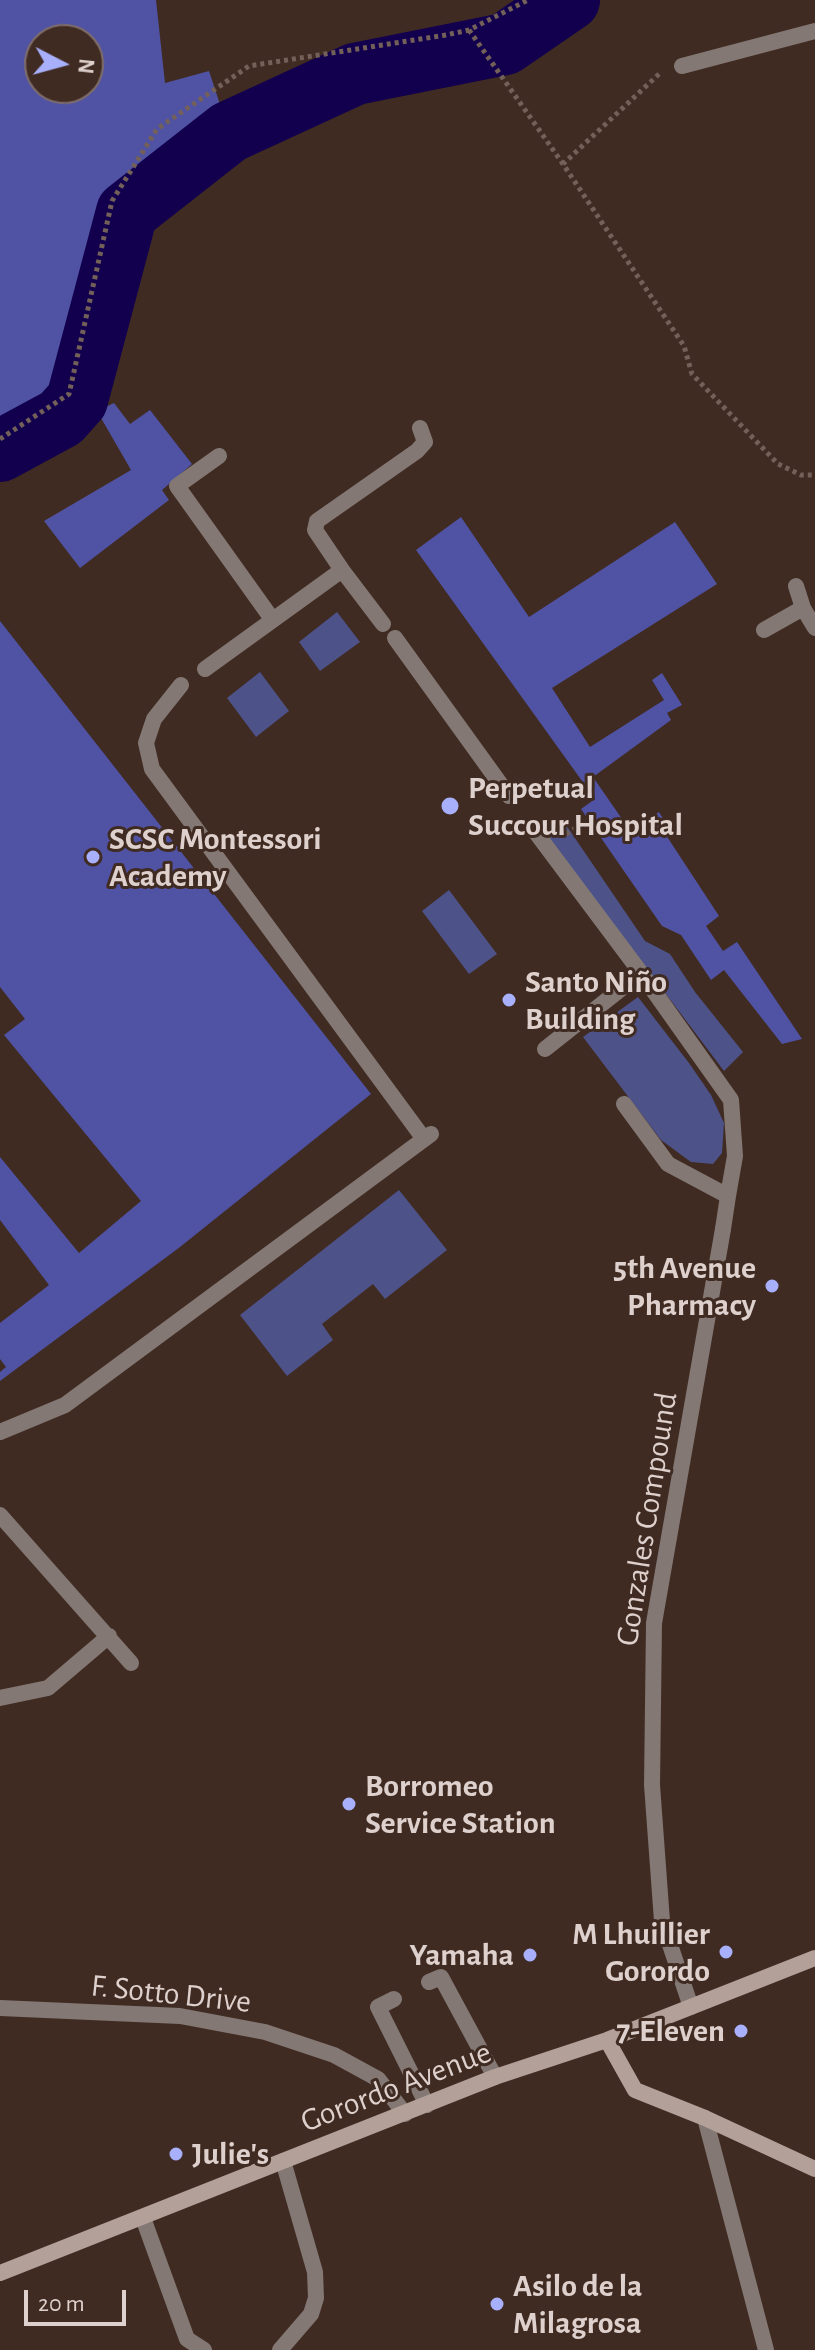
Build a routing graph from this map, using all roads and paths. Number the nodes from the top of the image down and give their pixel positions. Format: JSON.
{"nodes":[{"id":1,"x":528,"y":0,"type":"edge"},
{"id":2,"x":469,"y":30,"type":"junction"},
{"id":3,"x":815,"y":31,"type":"edge"},
{"id":4,"x":682,"y":66,"type":"joint"},
{"id":5,"x":563,"y":164,"type":"junction"},
{"id":6,"x":420,"y":428,"type":"dead end"},
{"id":7,"x":0,"y":439,"type":"edge"},
{"id":8,"x":219,"y":456,"type":"dead end"},
{"id":9,"x":815,"y":475,"type":"edge"},
{"id":10,"x":342,"y":570,"type":"junction"},
{"id":11,"x":796,"y":586,"type":"dead end"},
{"id":12,"x":803,"y":608,"type":"junction"},
{"id":13,"x":272,"y":619,"type":"junction"},
{"id":14,"x":383,"y":624,"type":"dead end"},
{"id":15,"x":815,"y":628,"type":"edge"},
{"id":16,"x":764,"y":630,"type":"dead end"},
{"id":17,"x":395,"y":638,"type":"dead end"},
{"id":18,"x":205,"y":669,"type":"dead end"},
{"id":19,"x":181,"y":685,"type":"dead end"},
{"id":20,"x":509,"y":796,"type":"dead end"},
{"id":21,"x":534,"y":830,"type":"dead end"},
{"id":22,"x":641,"y":973,"type":"junction"},
{"id":23,"x":545,"y":1049,"type":"dead end"},
{"id":24,"x":624,"y":1104,"type":"dead end"},
{"id":25,"x":728,"y":1196,"type":"junction"},
{"id":26,"x":0,"y":1432,"type":"edge"},
{"id":27,"x":0,"y":1515,"type":"edge"},
{"id":28,"x":109,"y":1636,"type":"junction"},
{"id":29,"x":131,"y":1663,"type":"dead end"},
{"id":30,"x":0,"y":1698,"type":"edge"},
{"id":31,"x":815,"y":1958,"type":"edge"},
{"id":32,"x":429,"y":1982,"type":"dead end"},
{"id":33,"x":394,"y":1999,"type":"dead end"},
{"id":34,"x":691,"y":2007,"type":"junction"},
{"id":35,"x":0,"y":2008,"type":"edge"},
{"id":36,"x":607,"y":2040,"type":"junction"},
{"id":37,"x":495,"y":2077,"type":"junction"},
{"id":38,"x":427,"y":2105,"type":"junction"},
{"id":39,"x":405,"y":2114,"type":"junction"},
{"id":40,"x":705,"y":2118,"type":"junction"},
{"id":41,"x":283,"y":2161,"type":"junction"},
{"id":42,"x":815,"y":2169,"type":"edge"},
{"id":43,"x":143,"y":2218,"type":"junction"},
{"id":44,"x":0,"y":2273,"type":"edge"},
{"id":45,"x":204,"y":2350,"type":"edge"},
{"id":46,"x":280,"y":2350,"type":"edge"},
{"id":47,"x":766,"y":2350,"type":"edge"}],
"edges":[{"from":1,"to":2,"type":"path"},
{"from":2,"to":5,"type":"path"},
{"from":2,"to":7,"type":"path"},
{"from":3,"to":4,"type":"street"},
{"from":4,"to":5,"type":"path"},
{"from":5,"to":9,"type":"path"},
{"from":6,"to":10,"type":"street"},
{"from":8,"to":13,"type":"street"},
{"from":10,"to":13,"type":"street"},
{"from":10,"to":14,"type":"street"},
{"from":11,"to":12,"type":"street"},
{"from":12,"to":15,"type":"street"},
{"from":12,"to":16,"type":"street"},
{"from":13,"to":18,"type":"street"},
{"from":17,"to":20,"type":"street"},
{"from":19,"to":26,"type":"street"},
{"from":21,"to":22,"type":"street","name":"Gonzales Compound"},
{"from":22,"to":23,"type":"street"},
{"from":22,"to":25,"type":"street","name":"Gonzales Compound"},
{"from":24,"to":25,"type":"street"},
{"from":25,"to":34,"type":"street","name":"Gonzales Compound"},
{"from":27,"to":28,"type":"street"},
{"from":28,"to":29,"type":"street"},
{"from":28,"to":30,"type":"street"},
{"from":31,"to":34,"type":"main road","name":"Gorordo Avenue"},
{"from":32,"to":37,"type":"street"},
{"from":33,"to":38,"type":"street"},
{"from":34,"to":36,"type":"main road","name":"Gorordo Avenue"},
{"from":35,"to":39,"type":"street","name":"F. Sotto Drive"},
{"from":36,"to":37,"type":"main road","name":"Gorordo Avenue"},
{"from":36,"to":40,"type":"main road"},
{"from":37,"to":38,"type":"main road","name":"Gorordo Avenue"},
{"from":38,"to":39,"type":"main road","name":"Gorordo Avenue"},
{"from":39,"to":41,"type":"main road","name":"Gorordo Avenue"},
{"from":40,"to":42,"type":"main road"},
{"from":40,"to":47,"type":"street"},
{"from":41,"to":43,"type":"main road","name":"Gorordo Avenue"},
{"from":41,"to":46,"type":"street"},
{"from":43,"to":44,"type":"main road","name":"Gorordo Avenue"},
{"from":43,"to":45,"type":"street"}]}
